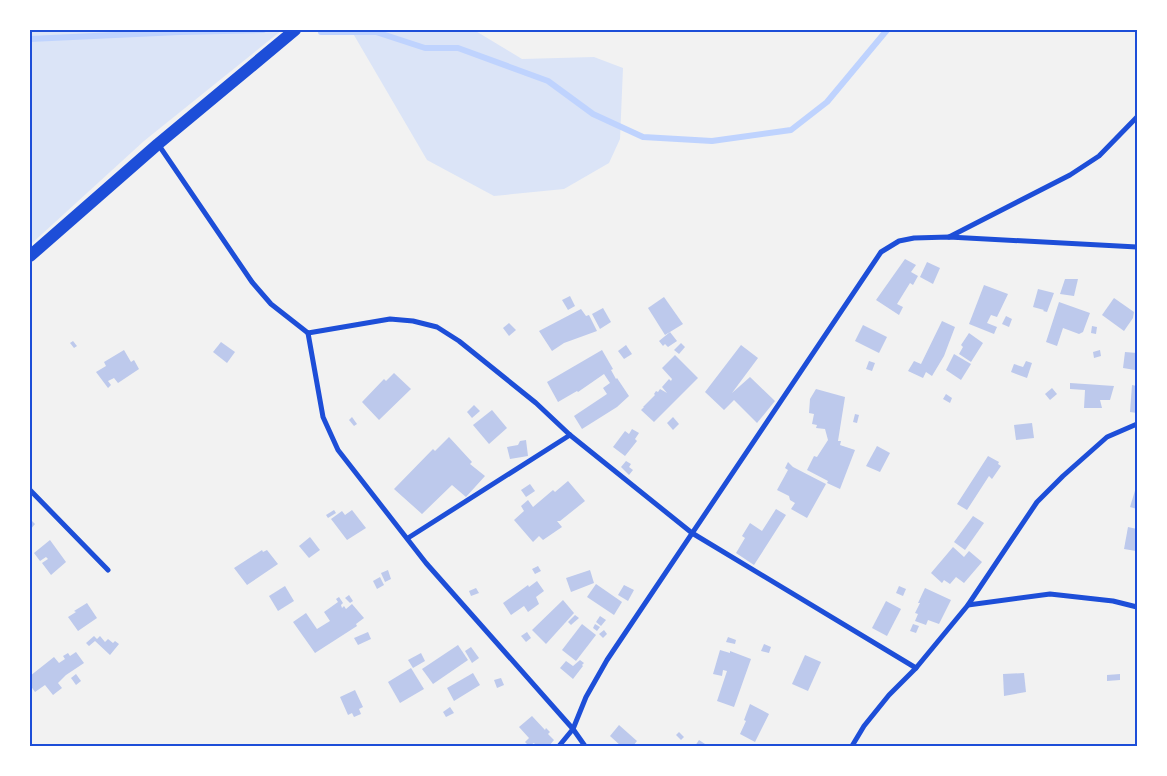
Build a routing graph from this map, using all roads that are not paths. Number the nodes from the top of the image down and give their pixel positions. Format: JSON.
{"nodes":[{"id":1,"x":295,"y":30,"type":"edge"},
{"id":2,"x":1137,"y":117,"type":"edge"},
{"id":3,"x":158,"y":144,"type":"junction"},
{"id":4,"x":948,"y":237,"type":"junction"},
{"id":5,"x":1137,"y":247,"type":"edge"},
{"id":6,"x":30,"y":256,"type":"edge"},
{"id":7,"x":308,"y":333,"type":"junction"},
{"id":8,"x":1137,"y":424,"type":"edge"},
{"id":9,"x":570,"y":435,"type":"junction"},
{"id":10,"x":30,"y":490,"type":"edge"},
{"id":11,"x":692,"y":533,"type":"junction"},
{"id":12,"x":408,"y":538,"type":"junction"},
{"id":13,"x":108,"y":570,"type":"dead end"},
{"id":14,"x":968,"y":604,"type":"junction"},
{"id":15,"x":1137,"y":607,"type":"edge"},
{"id":16,"x":916,"y":668,"type":"junction"},
{"id":17,"x":573,"y":729,"type":"junction"},
{"id":18,"x":559,"y":746,"type":"edge"},
{"id":19,"x":585,"y":746,"type":"edge"},
{"id":20,"x":852,"y":746,"type":"edge"}],
"edges":[{"from":1,"to":3,"type":"main road"},
{"from":2,"to":4,"type":"street"},
{"from":3,"to":6,"type":"main road"},
{"from":3,"to":7,"type":"street"},
{"from":4,"to":5,"type":"street"},
{"from":4,"to":11,"type":"street"},
{"from":7,"to":9,"type":"street"},
{"from":7,"to":12,"type":"street"},
{"from":8,"to":14,"type":"street"},
{"from":9,"to":11,"type":"street"},
{"from":9,"to":12,"type":"street"},
{"from":10,"to":13,"type":"street"},
{"from":11,"to":16,"type":"street"},
{"from":11,"to":17,"type":"street"},
{"from":12,"to":17,"type":"street"},
{"from":14,"to":15,"type":"street"},
{"from":14,"to":16,"type":"street"},
{"from":16,"to":20,"type":"street"},
{"from":17,"to":18,"type":"street"},
{"from":17,"to":19,"type":"street"}]}
